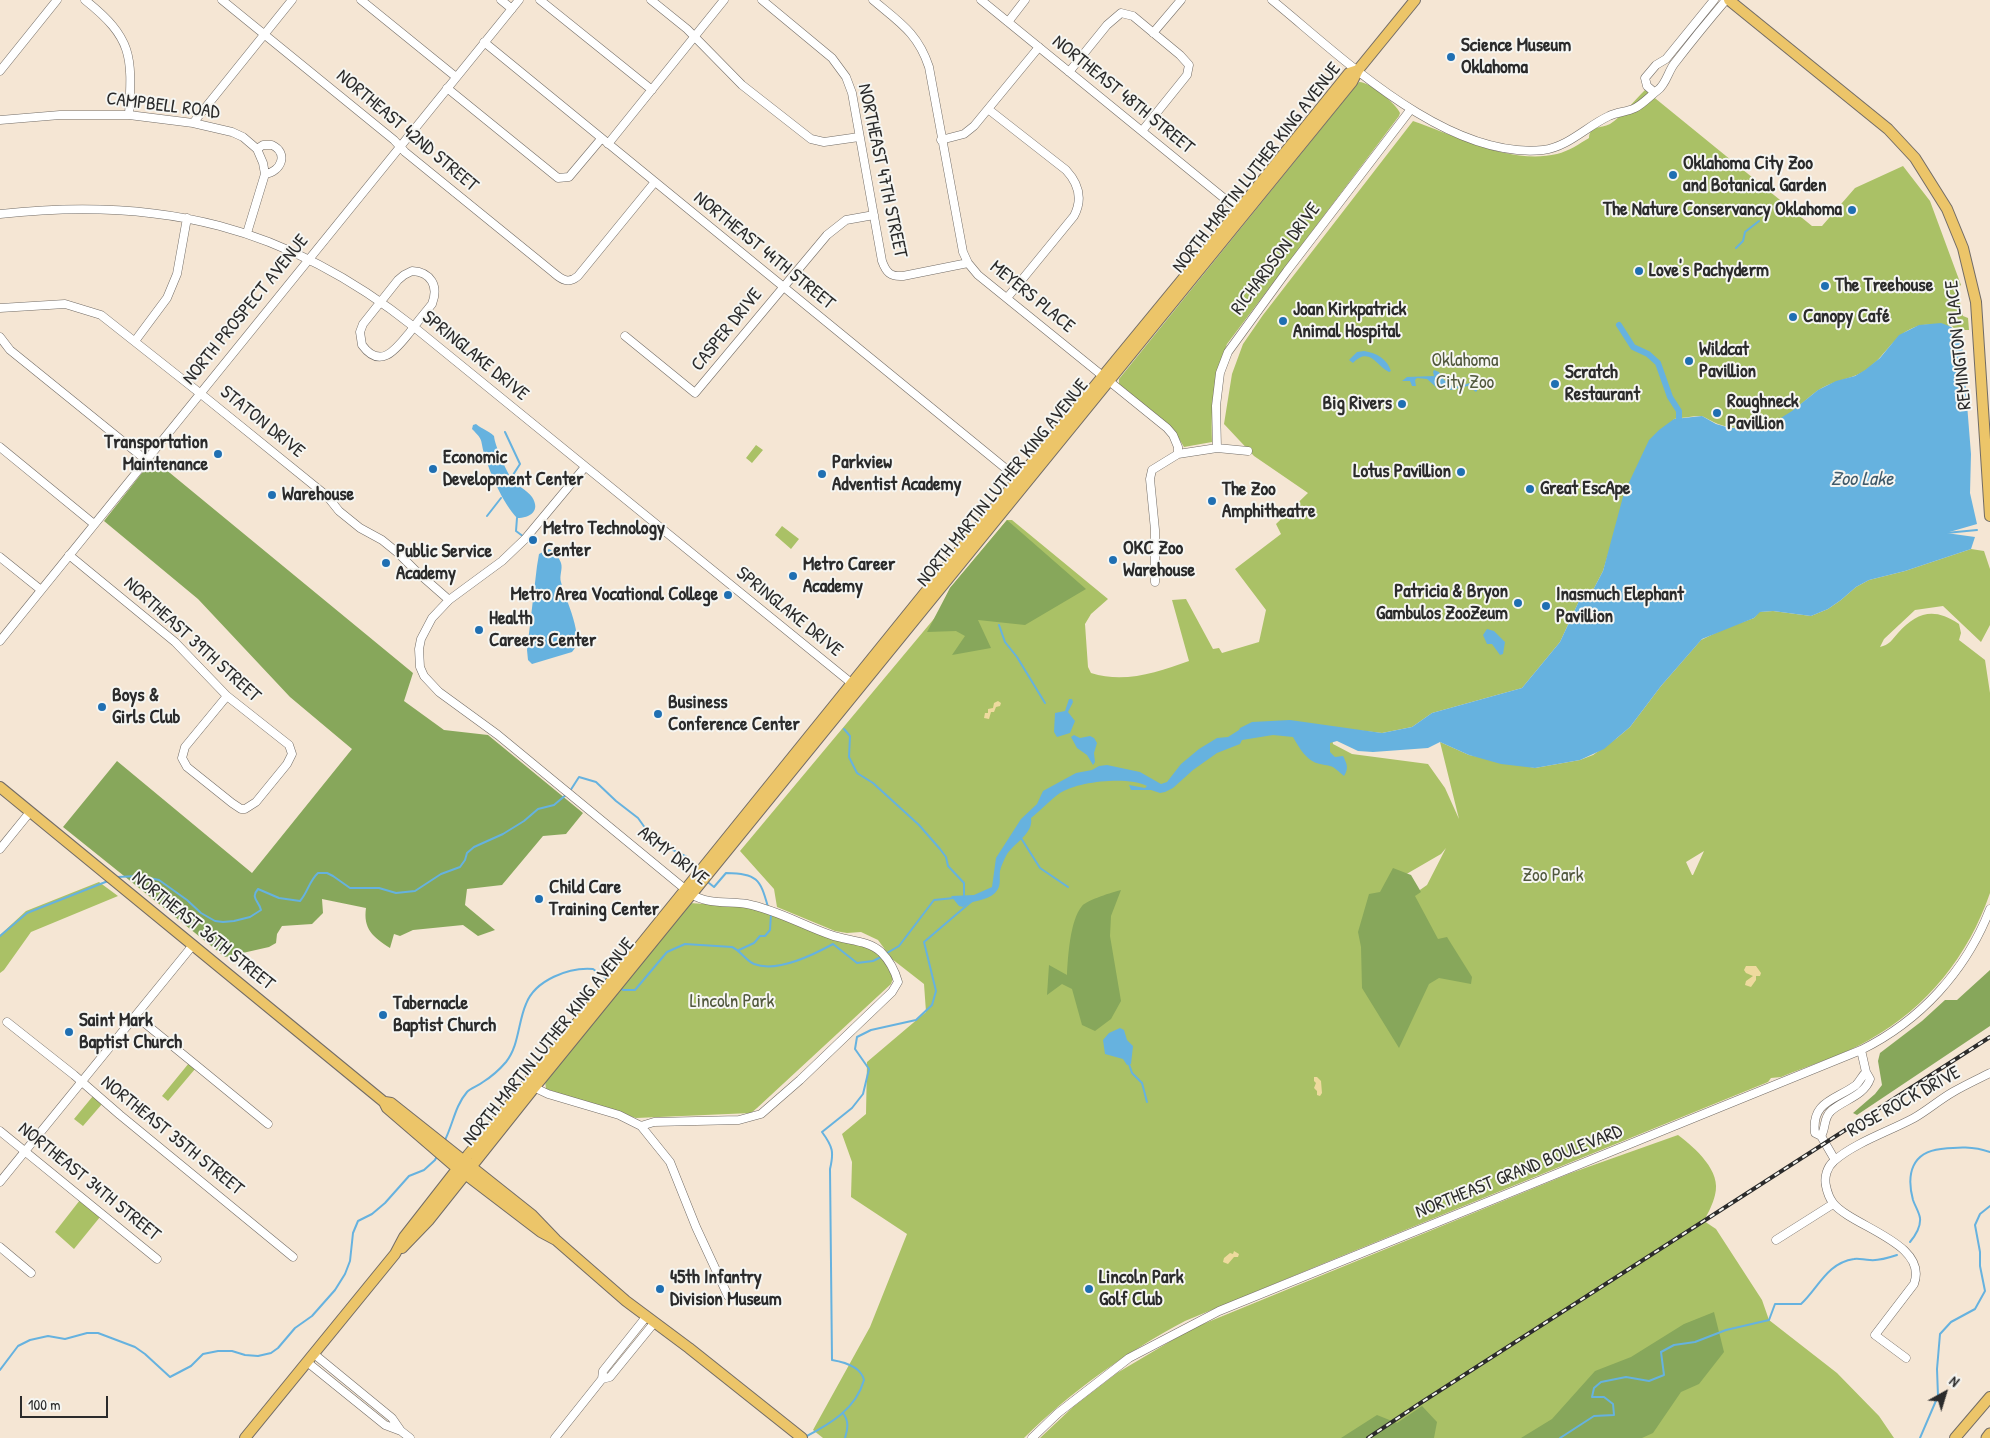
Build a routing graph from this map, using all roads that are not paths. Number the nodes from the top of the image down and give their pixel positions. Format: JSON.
{"nodes":[{"id":1,"x":57,"y":0,"type":"edge"},
{"id":2,"x":86,"y":0,"type":"edge"},
{"id":3,"x":222,"y":0,"type":"edge"},
{"id":4,"x":292,"y":0,"type":"edge"},
{"id":5,"x":361,"y":0,"type":"edge"},
{"id":6,"x":501,"y":0,"type":"edge"},
{"id":7,"x":519,"y":0,"type":"edge"},
{"id":8,"x":540,"y":0,"type":"edge"},
{"id":9,"x":651,"y":0,"type":"edge"},
{"id":10,"x":724,"y":0,"type":"edge"},
{"id":11,"x":762,"y":0,"type":"edge"},
{"id":12,"x":873,"y":0,"type":"edge"},
{"id":13,"x":981,"y":0,"type":"edge"},
{"id":14,"x":1025,"y":0,"type":"edge"},
{"id":15,"x":1180,"y":0,"type":"edge"},
{"id":16,"x":1272,"y":0,"type":"edge"},
{"id":17,"x":1416,"y":0,"type":"edge"},
{"id":18,"x":1714,"y":0,"type":"edge"},
{"id":19,"x":1728,"y":0,"type":"edge"},
{"id":20,"x":512,"y":8,"type":"junction"},
{"id":21,"x":1008,"y":22,"type":"junction"},
{"id":22,"x":1153,"y":33,"type":"junction"},
{"id":23,"x":264,"y":35,"type":"junction"},
{"id":24,"x":695,"y":37,"type":"junction"},
{"id":25,"x":484,"y":42,"type":"junction"},
{"id":26,"x":1039,"y":47,"type":"junction"},
{"id":27,"x":1358,"y":70,"type":"junction"},
{"id":28,"x":0,"y":71,"type":"edge"},
{"id":29,"x":1070,"y":72,"type":"junction"},
{"id":30,"x":456,"y":77,"type":"junction"},
{"id":31,"x":447,"y":88,"type":"junction"},
{"id":32,"x":652,"y":90,"type":"junction"},
{"id":33,"x":1654,"y":92,"type":"junction"},
{"id":34,"x":988,"y":109,"type":"junction"},
{"id":35,"x":1411,"y":110,"type":"junction"},
{"id":36,"x":129,"y":115,"type":"junction"},
{"id":37,"x":0,"y":120,"type":"edge"},
{"id":38,"x":193,"y":123,"type":"junction"},
{"id":39,"x":1142,"y":131,"type":"junction"},
{"id":40,"x":859,"y":137,"type":"junction"},
{"id":41,"x":941,"y":140,"type":"junction"},
{"id":42,"x":604,"y":141,"type":"junction"},
{"id":43,"x":400,"y":146,"type":"junction"},
{"id":44,"x":257,"y":149,"type":"junction"},
{"id":45,"x":265,"y":174,"type":"junction"},
{"id":46,"x":654,"y":183,"type":"junction"},
{"id":47,"x":1242,"y":212,"type":"junction"},
{"id":48,"x":0,"y":214,"type":"edge"},
{"id":49,"x":874,"y":215,"type":"junction"},
{"id":50,"x":187,"y":218,"type":"junction"},
{"id":51,"x":247,"y":233,"type":"junction"},
{"id":52,"x":308,"y":259,"type":"junction"},
{"id":53,"x":968,"y":263,"type":"junction"},
{"id":54,"x":783,"y":288,"type":"junction"},
{"id":55,"x":1007,"y":298,"type":"junction"},
{"id":56,"x":381,"y":302,"type":"junction"},
{"id":57,"x":0,"y":308,"type":"edge"},
{"id":58,"x":414,"y":327,"type":"junction"},
{"id":59,"x":625,"y":336,"type":"dead end"},
{"id":60,"x":0,"y":337,"type":"edge"},
{"id":61,"x":135,"y":341,"type":"junction"},
{"id":62,"x":1106,"y":378,"type":"junction"},
{"id":63,"x":200,"y":393,"type":"junction"},
{"id":64,"x":0,"y":447,"type":"edge"},
{"id":65,"x":1217,"y":448,"type":"junction"},
{"id":66,"x":1248,"y":451,"type":"dead end"},
{"id":67,"x":1178,"y":454,"type":"junction"},
{"id":68,"x":146,"y":460,"type":"junction"},
{"id":69,"x":585,"y":467,"type":"junction"},
{"id":70,"x":1021,"y":481,"type":"junction"},
{"id":71,"x":1990,"y":516,"type":"edge"},
{"id":72,"x":94,"y":524,"type":"junction"},
{"id":73,"x":69,"y":555,"type":"junction"},
{"id":74,"x":0,"y":556,"type":"edge"},
{"id":75,"x":1155,"y":582,"type":"dead end"},
{"id":76,"x":41,"y":590,"type":"junction"},
{"id":77,"x":449,"y":600,"type":"junction"},
{"id":78,"x":0,"y":640,"type":"edge"},
{"id":79,"x":855,"y":687,"type":"junction"},
{"id":80,"x":227,"y":696,"type":"junction"},
{"id":81,"x":0,"y":787,"type":"edge"},
{"id":82,"x":30,"y":812,"type":"junction"},
{"id":83,"x":0,"y":849,"type":"edge"},
{"id":84,"x":688,"y":892,"type":"junction"},
{"id":85,"x":1990,"y":909,"type":"edge"},
{"id":86,"x":193,"y":945,"type":"junction"},
{"id":87,"x":136,"y":1016,"type":"junction"},
{"id":88,"x":7,"y":1022,"type":"dead end"},
{"id":89,"x":1861,"y":1050,"type":"junction"},
{"id":90,"x":1866,"y":1072,"type":"junction"},
{"id":91,"x":1990,"y":1073,"type":"edge"},
{"id":92,"x":82,"y":1082,"type":"junction"},
{"id":93,"x":1858,"y":1083,"type":"junction"},
{"id":94,"x":531,"y":1086,"type":"junction"},
{"id":95,"x":1864,"y":1089,"type":"junction"},
{"id":96,"x":1847,"y":1090,"type":"junction"},
{"id":97,"x":1852,"y":1097,"type":"junction"},
{"id":98,"x":1824,"y":1105,"type":"junction"},
{"id":99,"x":1830,"y":1112,"type":"junction"},
{"id":100,"x":268,"y":1124,"type":"dead end"},
{"id":101,"x":641,"y":1126,"type":"junction"},
{"id":102,"x":0,"y":1131,"type":"edge"},
{"id":103,"x":1821,"y":1136,"type":"junction"},
{"id":104,"x":25,"y":1151,"type":"junction"},
{"id":105,"x":1835,"y":1160,"type":"junction"},
{"id":106,"x":465,"y":1167,"type":"junction"},
{"id":107,"x":0,"y":1182,"type":"edge"},
{"id":108,"x":1833,"y":1204,"type":"junction"},
{"id":109,"x":1776,"y":1240,"type":"dead end"},
{"id":110,"x":0,"y":1247,"type":"edge"},
{"id":111,"x":395,"y":1254,"type":"junction"},
{"id":112,"x":293,"y":1257,"type":"dead end"},
{"id":113,"x":157,"y":1259,"type":"dead end"},
{"id":114,"x":31,"y":1273,"type":"dead end"},
{"id":115,"x":728,"y":1296,"type":"dead end"},
{"id":116,"x":650,"y":1320,"type":"junction"},
{"id":117,"x":311,"y":1358,"type":"junction"},
{"id":118,"x":1906,"y":1358,"type":"dead end"},
{"id":119,"x":1990,"y":1396,"type":"edge"},
{"id":120,"x":1990,"y":1434,"type":"edge"},
{"id":121,"x":245,"y":1438,"type":"edge"},
{"id":122,"x":410,"y":1438,"type":"edge"},
{"id":123,"x":555,"y":1438,"type":"edge"},
{"id":124,"x":802,"y":1438,"type":"edge"},
{"id":125,"x":1032,"y":1438,"type":"edge"},
{"id":126,"x":1955,"y":1438,"type":"edge"},
{"id":127,"x":1987,"y":1438,"type":"edge"}],
"edges":[{"from":1,"to":28,"type":"street"},
{"from":2,"to":36,"type":"street"},
{"from":3,"to":23,"type":"street","name":"NORTHEAST 42ND STREET"},
{"from":4,"to":23,"type":"street"},
{"from":5,"to":30,"type":"street"},
{"from":6,"to":20,"type":"street"},
{"from":7,"to":20,"type":"street","name":"NORTH PROSPECT AVENUE"},
{"from":8,"to":32,"type":"street"},
{"from":9,"to":24,"type":"street"},
{"from":10,"to":24,"type":"street"},
{"from":11,"to":40,"type":"street","name":"NORTHEAST 47TH STREET"},
{"from":12,"to":41,"type":"street","name":"MEYERS PLACE"},
{"from":13,"to":21,"type":"street","name":"NORTHEAST 48TH STREET"},
{"from":14,"to":21,"type":"street"},
{"from":15,"to":22,"type":"street"},
{"from":16,"to":27,"type":"street"},
{"from":17,"to":27,"type":"main road","name":"NORTH MARTIN LUTHER KING AVENUE"},
{"from":18,"to":33,"type":"street"},
{"from":19,"to":33,"type":"street"},
{"from":19,"to":71,"type":"main road","name":"REMINGTON PLACE"},
{"from":20,"to":25,"type":"street","name":"NORTH PROSPECT AVENUE"},
{"from":21,"to":26,"type":"street","name":"NORTHEAST 48TH STREET"},
{"from":22,"to":29,"type":"street"},
{"from":22,"to":39,"type":"street"},
{"from":23,"to":38,"type":"street"},
{"from":23,"to":43,"type":"street","name":"NORTHEAST 42ND STREET"},
{"from":24,"to":32,"type":"street"},
{"from":24,"to":40,"type":"street"},
{"from":25,"to":30,"type":"street","name":"NORTH PROSPECT AVENUE"},
{"from":25,"to":42,"type":"street","name":"NORTHEAST 44TH STREET"},
{"from":26,"to":29,"type":"street","name":"NORTHEAST 48TH STREET"},
{"from":26,"to":34,"type":"street"},
{"from":27,"to":35,"type":"street"},
{"from":27,"to":47,"type":"main road","name":"NORTH MARTIN LUTHER KING AVENUE"},
{"from":29,"to":39,"type":"street","name":"NORTHEAST 48TH STREET"},
{"from":30,"to":31,"type":"street","name":"NORTH PROSPECT AVENUE"},
{"from":31,"to":42,"type":"street"},
{"from":31,"to":43,"type":"street","name":"NORTH PROSPECT AVENUE"},
{"from":32,"to":42,"type":"street"},
{"from":33,"to":35,"type":"street"},
{"from":34,"to":41,"type":"street"},
{"from":34,"to":55,"type":"street"},
{"from":35,"to":65,"type":"street","name":"RICHARDSON DRIVE"},
{"from":36,"to":37,"type":"street","name":"CAMPBELL ROAD"},
{"from":36,"to":38,"type":"street","name":"CAMPBELL ROAD"},
{"from":38,"to":44,"type":"street","name":"CAMPBELL ROAD"},
{"from":39,"to":47,"type":"street","name":"NORTHEAST 48TH STREET"},
{"from":40,"to":49,"type":"street","name":"NORTHEAST 47TH STREET"},
{"from":41,"to":53,"type":"street","name":"MEYERS PLACE"},
{"from":42,"to":46,"type":"street","name":"NORTHEAST 44TH STREET"},
{"from":43,"to":46,"type":"street","name":"NORTHEAST 42ND STREET"},
{"from":43,"to":52,"type":"street","name":"NORTH PROSPECT AVENUE"},
{"from":44,"to":45,"type":"street"},
{"from":44,"to":45,"type":"street"},
{"from":45,"to":51,"type":"street"},
{"from":46,"to":54,"type":"street","name":"NORTHEAST 44TH STREET"},
{"from":47,"to":62,"type":"main road","name":"NORTH MARTIN LUTHER KING AVENUE"},
{"from":48,"to":50,"type":"street","name":"SPRINGLAKE DRIVE"},
{"from":49,"to":53,"type":"street","name":"NORTHEAST 47TH STREET"},
{"from":49,"to":54,"type":"street","name":"CASPER DRIVE"},
{"from":50,"to":51,"type":"street","name":"SPRINGLAKE DRIVE"},
{"from":50,"to":61,"type":"street"},
{"from":51,"to":52,"type":"street","name":"SPRINGLAKE DRIVE"},
{"from":52,"to":56,"type":"street","name":"SPRINGLAKE DRIVE"},
{"from":52,"to":63,"type":"street","name":"NORTH PROSPECT AVENUE"},
{"from":53,"to":55,"type":"street","name":"MEYERS PLACE"},
{"from":54,"to":59,"type":"street","name":"CASPER DRIVE"},
{"from":54,"to":70,"type":"street","name":"NORTHEAST 44TH STREET"},
{"from":55,"to":62,"type":"street","name":"MEYERS PLACE"},
{"from":56,"to":58,"type":"street","name":"SPRINGLAKE DRIVE"},
{"from":56,"to":58,"type":"street"},
{"from":56,"to":58,"type":"street"},
{"from":57,"to":61,"type":"street","name":"STATON DRIVE"},
{"from":58,"to":69,"type":"street","name":"SPRINGLAKE DRIVE"},
{"from":60,"to":68,"type":"street"},
{"from":61,"to":63,"type":"street","name":"STATON DRIVE"},
{"from":62,"to":67,"type":"street","name":"MEYERS PLACE"},
{"from":62,"to":70,"type":"main road","name":"NORTH MARTIN LUTHER KING AVENUE"},
{"from":63,"to":68,"type":"street","name":"NORTH PROSPECT AVENUE"},
{"from":63,"to":77,"type":"street","name":"STATON DRIVE"},
{"from":64,"to":72,"type":"street"},
{"from":65,"to":66,"type":"street"},
{"from":65,"to":67,"type":"street"},
{"from":67,"to":75,"type":"street"},
{"from":68,"to":72,"type":"street","name":"NORTH PROSPECT AVENUE"},
{"from":69,"to":77,"type":"street","name":"ARMY DRIVE"},
{"from":69,"to":79,"type":"street","name":"SPRINGLAKE DRIVE"},
{"from":70,"to":79,"type":"main road","name":"NORTH MARTIN LUTHER KING AVENUE"},
{"from":72,"to":73,"type":"street","name":"NORTH PROSPECT AVENUE"},
{"from":73,"to":76,"type":"street","name":"NORTH PROSPECT AVENUE"},
{"from":73,"to":80,"type":"street","name":"NORTHEAST 39TH STREET"},
{"from":74,"to":76,"type":"street"},
{"from":76,"to":78,"type":"street","name":"NORTH PROSPECT AVENUE"},
{"from":77,"to":84,"type":"street","name":"ARMY DRIVE"},
{"from":79,"to":84,"type":"main road","name":"NORTH MARTIN LUTHER KING AVENUE"},
{"from":80,"to":80,"type":"street","name":"NORTHEAST 39TH STREET"},
{"from":81,"to":82,"type":"main road","name":"NORTHEAST 36TH STREET"},
{"from":82,"to":83,"type":"street"},
{"from":82,"to":86,"type":"main road","name":"NORTHEAST 36TH STREET"},
{"from":84,"to":94,"type":"main road","name":"NORTH MARTIN LUTHER KING AVENUE"},
{"from":84,"to":101,"type":"street","name":"ARMY DRIVE"},
{"from":85,"to":89,"type":"street","name":"NORTHEAST GRAND BOULEVARD"},
{"from":86,"to":87,"type":"street"},
{"from":86,"to":106,"type":"main road","name":"NORTHEAST 36TH STREET"},
{"from":87,"to":92,"type":"street"},
{"from":87,"to":100,"type":"street"},
{"from":88,"to":92,"type":"street","name":"NORTHEAST 35TH STREET"},
{"from":89,"to":90,"type":"street"},
{"from":89,"to":125,"type":"street","name":"NORTHEAST GRAND BOULEVARD"},
{"from":90,"to":93,"type":"street"},
{"from":90,"to":95,"type":"street"},
{"from":91,"to":105,"type":"street","name":"ROSE ROCK DRIVE"},
{"from":92,"to":104,"type":"street"},
{"from":92,"to":112,"type":"street","name":"NORTHEAST 35TH STREET"},
{"from":93,"to":95,"type":"street"},
{"from":93,"to":96,"type":"street"},
{"from":94,"to":101,"type":"street"},
{"from":94,"to":106,"type":"main road","name":"NORTH MARTIN LUTHER KING AVENUE"},
{"from":94,"to":106,"type":"main road","name":"NORTH MARTIN LUTHER KING AVENUE"},
{"from":95,"to":97,"type":"street"},
{"from":96,"to":97,"type":"street"},
{"from":96,"to":98,"type":"street"},
{"from":97,"to":99,"type":"street"},
{"from":98,"to":99,"type":"street"},
{"from":98,"to":103,"type":"street"},
{"from":99,"to":103,"type":"street"},
{"from":101,"to":115,"type":"street"},
{"from":102,"to":104,"type":"street","name":"NORTHEAST 34TH STREET"},
{"from":103,"to":105,"type":"street"},
{"from":104,"to":107,"type":"street"},
{"from":104,"to":113,"type":"street","name":"NORTHEAST 34TH STREET"},
{"from":105,"to":108,"type":"street"},
{"from":106,"to":111,"type":"main road","name":"NORTH MARTIN LUTHER KING AVENUE"},
{"from":106,"to":111,"type":"main road","name":"NORTH MARTIN LUTHER KING AVENUE"},
{"from":106,"to":116,"type":"main road","name":"NORTHEAST 36TH STREET"},
{"from":108,"to":109,"type":"street"},
{"from":108,"to":118,"type":"street"},
{"from":110,"to":114,"type":"street"},
{"from":111,"to":117,"type":"main road","name":"NORTH MARTIN LUTHER KING AVENUE"},
{"from":116,"to":123,"type":"street"},
{"from":116,"to":124,"type":"main road","name":"NORTHEAST 36TH STREET"},
{"from":117,"to":121,"type":"main road","name":"NORTH MARTIN LUTHER KING AVENUE"},
{"from":117,"to":122,"type":"street"},
{"from":119,"to":126,"type":"main road"},
{"from":120,"to":127,"type":"highway"}]}
